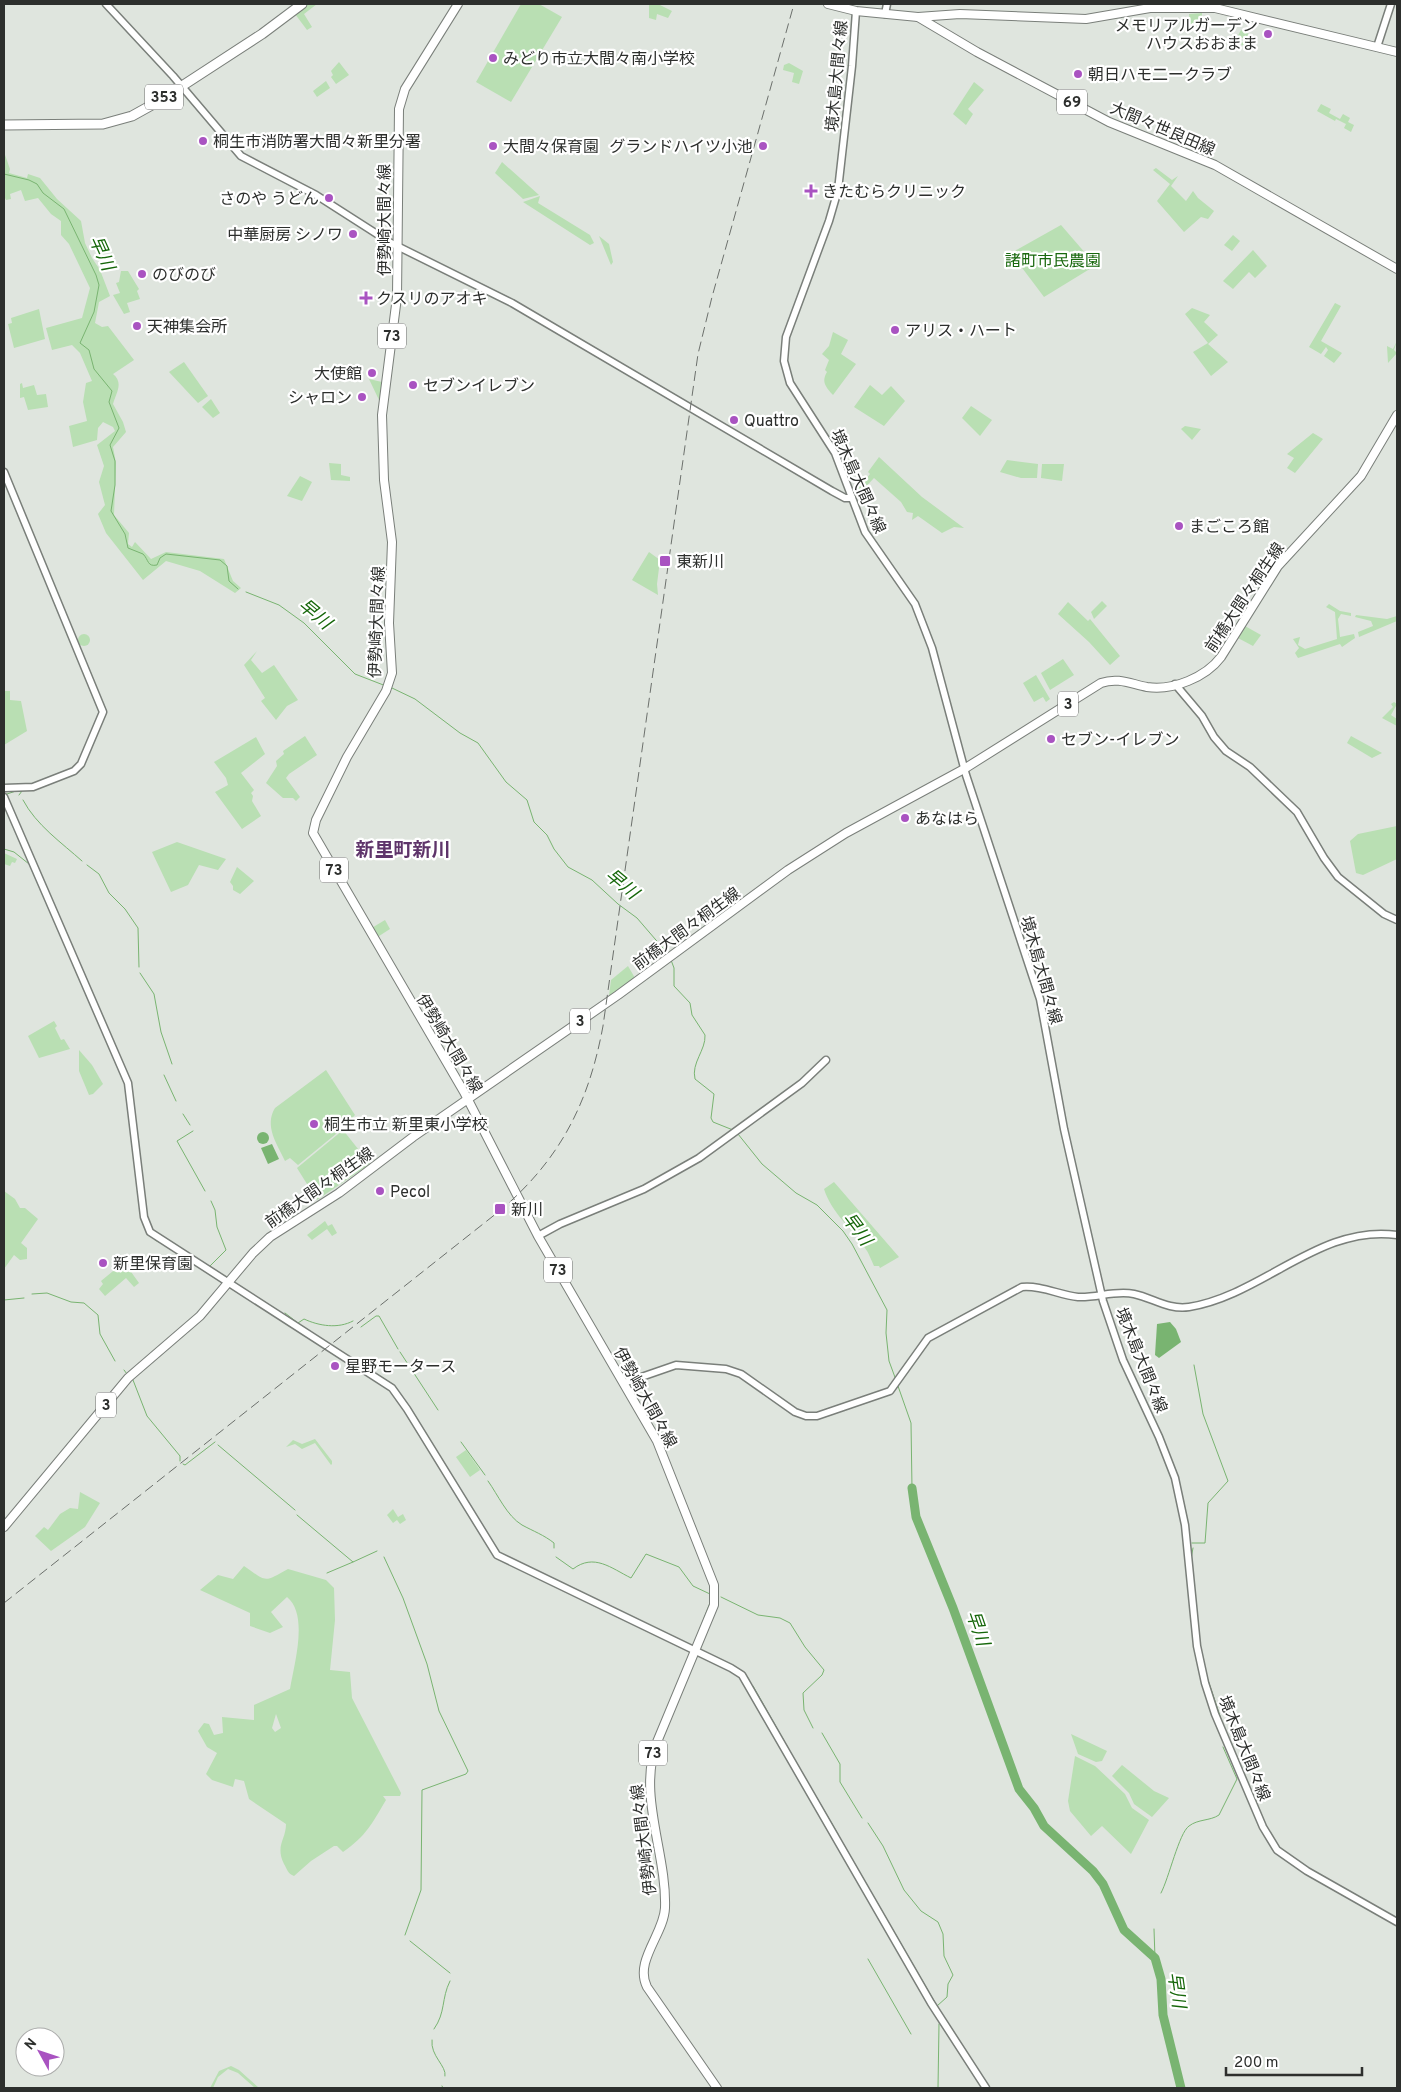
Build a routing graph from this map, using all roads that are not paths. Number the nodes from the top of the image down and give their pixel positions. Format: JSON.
{"nodes":[{"id":1,"x":106,"y":4,"type":"edge"},
{"id":2,"x":302,"y":4,"type":"edge"},
{"id":3,"x":458,"y":4,"type":"edge"},
{"id":4,"x":828,"y":4,"type":"edge"},
{"id":5,"x":887,"y":4,"type":"edge"},
{"id":6,"x":1391,"y":4,"type":"edge"},
{"id":7,"x":856,"y":10,"type":"junction"},
{"id":8,"x":886,"y":14,"type":"junction"},
{"id":9,"x":918,"y":17,"type":"junction"},
{"id":10,"x":1377,"y":46,"type":"junction"},
{"id":11,"x":1397,"y":52,"type":"edge"},
{"id":12,"x":181,"y":86,"type":"junction"},
{"id":13,"x":4,"y":125,"type":"edge"},
{"id":14,"x":397,"y":245,"type":"junction"},
{"id":15,"x":1397,"y":269,"type":"edge"},
{"id":16,"x":1397,"y":414,"type":"edge"},
{"id":17,"x":4,"y":472,"type":"edge"},
{"id":18,"x":852,"y":498,"type":"junction"},
{"id":19,"x":1174,"y":684,"type":"junction"},
{"id":20,"x":964,"y":769,"type":"junction"},
{"id":21,"x":4,"y":788,"type":"edge"},
{"id":22,"x":4,"y":797,"type":"edge"},
{"id":23,"x":1397,"y":920,"type":"edge"},
{"id":24,"x":826,"y":1060,"type":"dead end"},
{"id":25,"x":468,"y":1099,"type":"junction"},
{"id":26,"x":1397,"y":1235,"type":"edge"},
{"id":27,"x":538,"y":1236,"type":"junction"},
{"id":28,"x":228,"y":1284,"type":"junction"},
{"id":29,"x":1102,"y":1296,"type":"junction"},
{"id":30,"x":624,"y":1383,"type":"junction"},
{"id":31,"x":4,"y":1527,"type":"edge"},
{"id":32,"x":695,"y":1652,"type":"junction"},
{"id":33,"x":1397,"y":1922,"type":"edge"},
{"id":34,"x":717,"y":2088,"type":"edge"},
{"id":35,"x":986,"y":2088,"type":"edge"}],
"edges":[{"from":1,"to":12,"type":"street"},
{"from":2,"to":12,"type":"highway","number":"353"},
{"from":3,"to":14,"type":"main road","name":"伊勢崎大間々線","number":"73"},
{"from":4,"to":7,"type":"main road","name":"大間々世良田線","number":"69"},
{"from":5,"to":8,"type":"street"},
{"from":6,"to":10,"type":"street"},
{"from":7,"to":8,"type":"main road","name":"大間々世良田線","number":"69"},
{"from":7,"to":18,"type":"street","name":"境木島大間々線"},
{"from":8,"to":9,"type":"main road","name":"大間々世良田線","number":"69"},
{"from":9,"to":10,"type":"main road"},
{"from":9,"to":15,"type":"main road","name":"大間々世良田線","number":"69"},
{"from":10,"to":11,"type":"main road"},
{"from":12,"to":13,"type":"highway","number":"353"},
{"from":12,"to":14,"type":"street"},
{"from":14,"to":18,"type":"street"},
{"from":14,"to":25,"type":"main road","name":"伊勢崎大間々線","number":"73"},
{"from":16,"to":19,"type":"main road","name":"前橋大間々桐生線","number":"3"},
{"from":17,"to":21,"type":"street"},
{"from":18,"to":20,"type":"street","name":"境木島大間々線"},
{"from":19,"to":20,"type":"main road","name":"前橋大間々桐生線","number":"3"},
{"from":19,"to":23,"type":"street"},
{"from":20,"to":25,"type":"main road","name":"前橋大間々桐生線","number":"3"},
{"from":20,"to":29,"type":"street","name":"境木島大間々線"},
{"from":22,"to":28,"type":"street"},
{"from":24,"to":27,"type":"street"},
{"from":25,"to":27,"type":"main road","name":"伊勢崎大間々線","number":"73"},
{"from":25,"to":28,"type":"main road","name":"前橋大間々桐生線","number":"3"},
{"from":26,"to":29,"type":"street"},
{"from":27,"to":30,"type":"main road","name":"伊勢崎大間々線","number":"73"},
{"from":28,"to":31,"type":"main road","name":"前橋大間々桐生線","number":"3"},
{"from":28,"to":32,"type":"street"},
{"from":29,"to":30,"type":"street"},
{"from":29,"to":33,"type":"street","name":"境木島大間々線"},
{"from":30,"to":32,"type":"main road","name":"伊勢崎大間々線","number":"73"},
{"from":32,"to":34,"type":"main road","name":"伊勢崎大間々線","number":"73"},
{"from":32,"to":35,"type":"street"}]}
